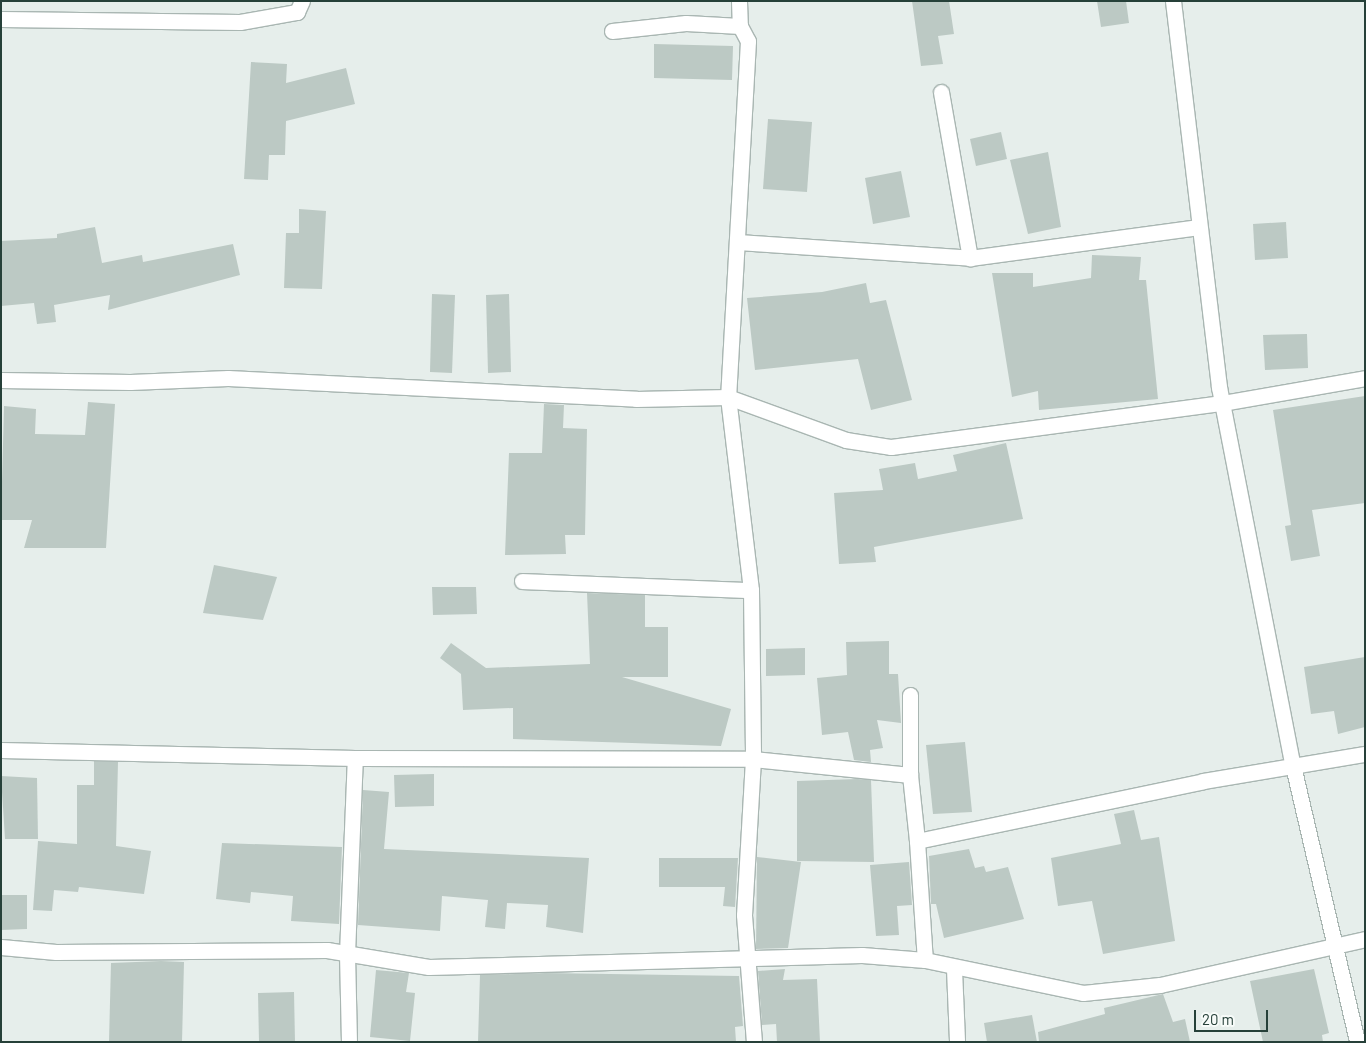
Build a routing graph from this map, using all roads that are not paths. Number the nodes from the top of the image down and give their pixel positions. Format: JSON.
{"nodes":[{"id":1,"x":302,"y":1,"type":"edge"},
{"id":2,"x":739,"y":1,"type":"edge"},
{"id":3,"x":1173,"y":1,"type":"edge"},
{"id":4,"x":1,"y":19,"type":"edge"},
{"id":5,"x":740,"y":26,"type":"junction"},
{"id":6,"x":612,"y":31,"type":"dead end"},
{"id":7,"x":941,"y":92,"type":"dead end"},
{"id":8,"x":1199,"y":227,"type":"junction"},
{"id":9,"x":738,"y":242,"type":"junction"},
{"id":10,"x":970,"y":258,"type":"junction"},
{"id":11,"x":1365,"y":378,"type":"edge"},
{"id":12,"x":1,"y":380,"type":"edge"},
{"id":13,"x":728,"y":397,"type":"junction"},
{"id":14,"x":1222,"y":403,"type":"junction"},
{"id":15,"x":522,"y":581,"type":"dead end"},
{"id":16,"x":751,"y":590,"type":"junction"},
{"id":17,"x":910,"y":695,"type":"dead end"},
{"id":18,"x":1,"y":750,"type":"edge"},
{"id":19,"x":1365,"y":754,"type":"edge"},
{"id":20,"x":355,"y":758,"type":"junction"},
{"id":21,"x":753,"y":759,"type":"junction"},
{"id":22,"x":1293,"y":766,"type":"junction"},
{"id":23,"x":910,"y":775,"type":"junction"},
{"id":24,"x":917,"y":841,"type":"junction"},
{"id":25,"x":1365,"y":939,"type":"edge"},
{"id":26,"x":1335,"y":945,"type":"junction"},
{"id":27,"x":1,"y":947,"type":"edge"},
{"id":28,"x":347,"y":954,"type":"junction"},
{"id":29,"x":749,"y":960,"type":"junction"},
{"id":30,"x":925,"y":960,"type":"junction"},
{"id":31,"x":954,"y":969,"type":"junction"},
{"id":32,"x":349,"y":1042,"type":"edge"},
{"id":33,"x":754,"y":1042,"type":"edge"},
{"id":34,"x":957,"y":1042,"type":"edge"},
{"id":35,"x":1357,"y":1042,"type":"edge"}],
"edges":[{"from":1,"to":4,"type":"street"},
{"from":2,"to":5,"type":"street"},
{"from":3,"to":8,"type":"street"},
{"from":5,"to":6,"type":"street"},
{"from":5,"to":9,"type":"street"},
{"from":7,"to":10,"type":"street"},
{"from":8,"to":10,"type":"street"},
{"from":8,"to":14,"type":"street"},
{"from":9,"to":10,"type":"street"},
{"from":9,"to":13,"type":"street"},
{"from":11,"to":14,"type":"street"},
{"from":12,"to":13,"type":"street"},
{"from":13,"to":14,"type":"street"},
{"from":13,"to":16,"type":"street"},
{"from":14,"to":22,"type":"street"},
{"from":15,"to":16,"type":"street"},
{"from":16,"to":21,"type":"street"},
{"from":17,"to":23,"type":"street"},
{"from":18,"to":20,"type":"street"},
{"from":19,"to":22,"type":"street"},
{"from":20,"to":21,"type":"street"},
{"from":20,"to":28,"type":"street"},
{"from":21,"to":23,"type":"street"},
{"from":21,"to":29,"type":"street"},
{"from":22,"to":24,"type":"street"},
{"from":22,"to":26,"type":"street"},
{"from":23,"to":24,"type":"street"},
{"from":24,"to":30,"type":"street"},
{"from":25,"to":26,"type":"street"},
{"from":26,"to":31,"type":"street"},
{"from":26,"to":35,"type":"street"},
{"from":27,"to":28,"type":"street"},
{"from":28,"to":29,"type":"street"},
{"from":28,"to":32,"type":"street"},
{"from":29,"to":30,"type":"street"},
{"from":29,"to":33,"type":"street"},
{"from":30,"to":31,"type":"street"},
{"from":31,"to":34,"type":"street"}]}
